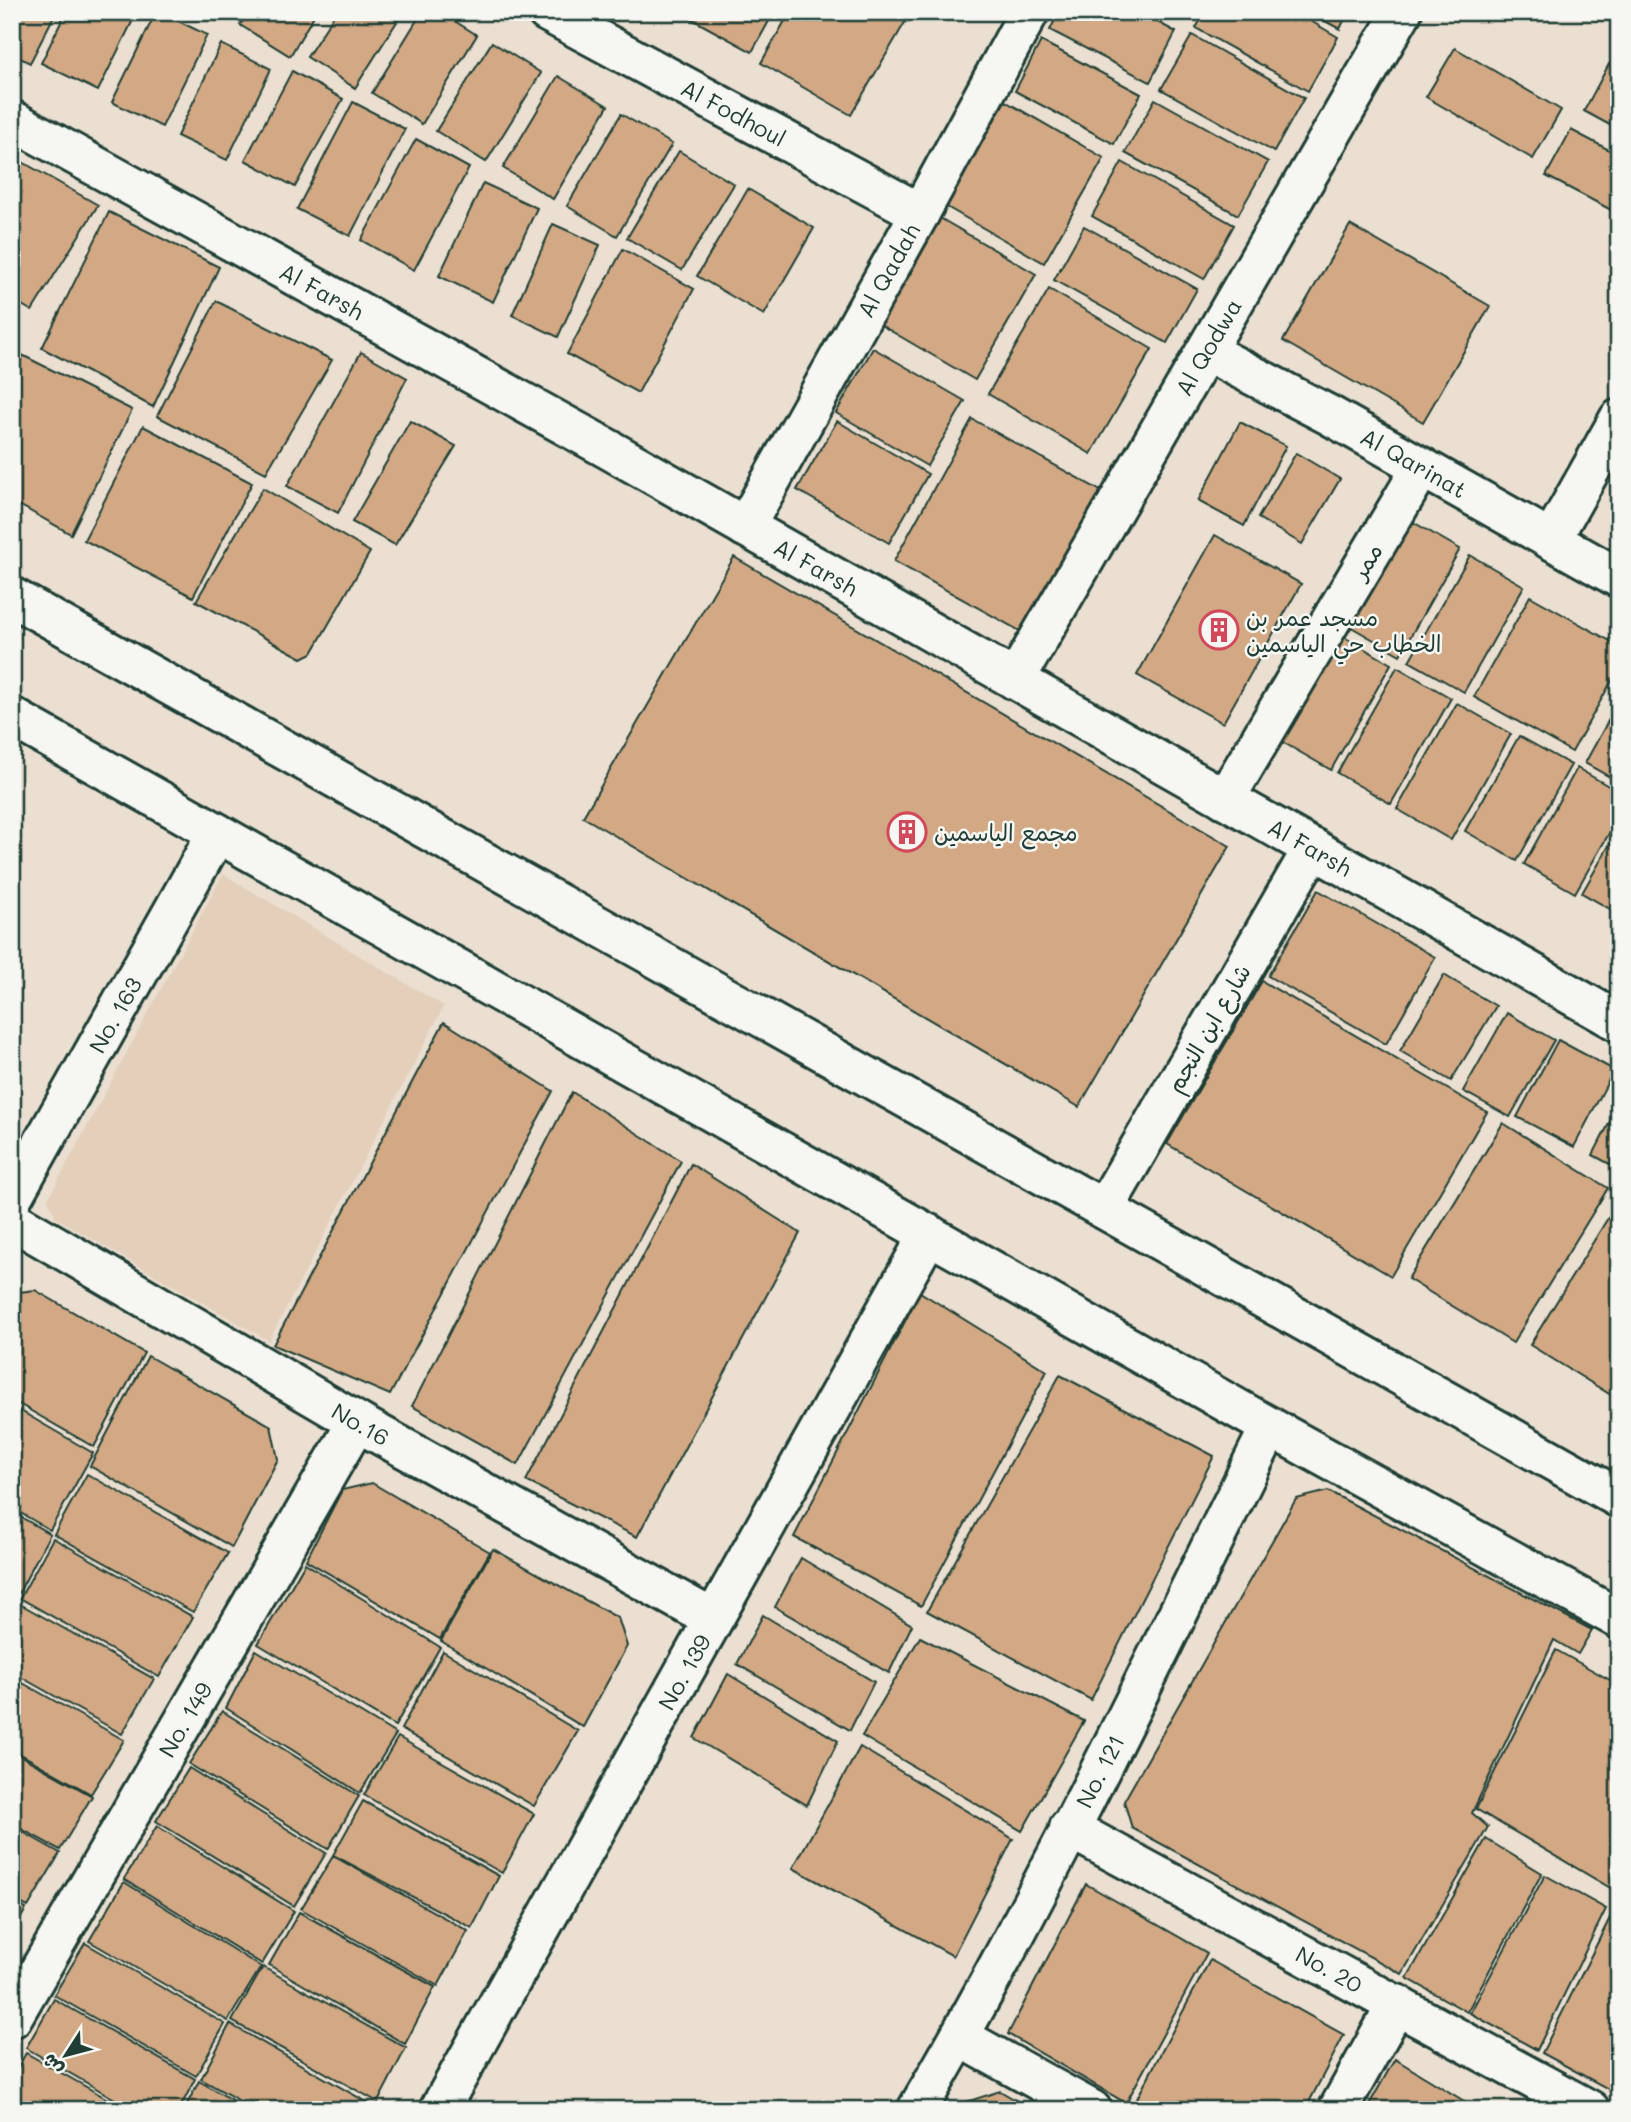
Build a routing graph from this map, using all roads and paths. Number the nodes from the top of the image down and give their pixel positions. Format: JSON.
{"nodes":[{"id":1,"x":547,"y":12,"type":"edge"},
{"id":2,"x":1029,"y":12,"type":"edge"},
{"id":3,"x":1402,"y":12,"type":"edge"},
{"id":4,"x":601,"y":25,"type":"edge"},
{"id":5,"x":12,"y":120,"type":"edge"},
{"id":6,"x":920,"y":213,"type":"junction"},
{"id":7,"x":1206,"y":351,"type":"junction"},
{"id":8,"x":1619,"y":419,"type":"edge"},
{"id":9,"x":1422,"y":467,"type":"junction"},
{"id":10,"x":745,"y":527,"type":"junction"},
{"id":11,"x":1551,"y":540,"type":"junction"},
{"id":12,"x":1619,"y":578,"type":"edge"},
{"id":13,"x":12,"y":597,"type":"edge"},
{"id":14,"x":1015,"y":680,"type":"junction"},
{"id":15,"x":12,"y":717,"type":"edge"},
{"id":16,"x":1225,"y":799,"type":"junction"},
{"id":17,"x":217,"y":833,"type":"junction"},
{"id":18,"x":1313,"y":848,"type":"junction"},
{"id":19,"x":1619,"y":1022,"type":"edge"},
{"id":20,"x":12,"y":1198,"type":"edge"},
{"id":21,"x":1104,"y":1209,"type":"junction"},
{"id":22,"x":12,"y":1220,"type":"edge"},
{"id":23,"x":929,"y":1234,"type":"junction"},
{"id":24,"x":357,"y":1422,"type":"junction"},
{"id":25,"x":1270,"y":1427,"type":"junction"},
{"id":26,"x":1619,"y":1498,"type":"edge"},
{"id":27,"x":713,"y":1619,"type":"junction"},
{"id":28,"x":1619,"y":1619,"type":"edge"},
{"id":29,"x":1069,"y":1828,"type":"junction"},
{"id":30,"x":1397,"y":2004,"type":"junction"},
{"id":31,"x":12,"y":2018,"type":"edge"},
{"id":32,"x":960,"y":2037,"type":"junction"},
{"id":33,"x":439,"y":2110,"type":"edge"},
{"id":34,"x":917,"y":2110,"type":"edge"},
{"id":35,"x":1092,"y":2110,"type":"edge"},
{"id":36,"x":1338,"y":2110,"type":"edge"},
{"id":37,"x":1590,"y":2110,"type":"edge"}],
"edges":[{"from":1,"to":4,"type":"street","name":"Al Fodhoul"},
{"from":2,"to":6,"type":"street","name":"Al Qadah"},
{"from":3,"to":7,"type":"street","name":"Al Qodwa"},
{"from":4,"to":6,"type":"street","name":"Al Fodhoul"},
{"from":5,"to":10,"type":"street","name":"Al Farsh"},
{"from":6,"to":10,"type":"street","name":"Al Qadah"},
{"from":7,"to":9,"type":"street","name":"Al Qarinat"},
{"from":7,"to":14,"type":"street","name":"Al Qodwa"},
{"from":8,"to":11,"type":"street"},
{"from":9,"to":11,"type":"street","name":"Al Qarinat"},
{"from":9,"to":16,"type":"street","name":"ممر"},
{"from":10,"to":14,"type":"street","name":"Al Farsh"},
{"from":11,"to":12,"type":"street","name":"Al Qarinat"},
{"from":13,"to":21,"type":"street"},
{"from":14,"to":16,"type":"street","name":"Al Farsh"},
{"from":15,"to":17,"type":"street"},
{"from":16,"to":18,"type":"street","name":"Al Farsh"},
{"from":17,"to":20,"type":"street","name":"No. 163"},
{"from":17,"to":23,"type":"street"},
{"from":18,"to":19,"type":"street","name":"Al Farsh"},
{"from":18,"to":21,"type":"street","name":"شارع ابن النجم"},
{"from":21,"to":26,"type":"street"},
{"from":22,"to":24,"type":"street","name":"No.16"},
{"from":23,"to":25,"type":"street"},
{"from":23,"to":27,"type":"street","name":"No. 139"},
{"from":24,"to":27,"type":"street","name":"No.16"},
{"from":24,"to":31,"type":"street","name":"No. 149"},
{"from":25,"to":28,"type":"street"},
{"from":25,"to":29,"type":"street","name":"No. 121"},
{"from":27,"to":33,"type":"street","name":"No. 139"},
{"from":29,"to":30,"type":"street","name":"No. 20"},
{"from":29,"to":32,"type":"street","name":"No. 121"},
{"from":30,"to":36,"type":"street"},
{"from":30,"to":37,"type":"street","name":"No. 20"},
{"from":32,"to":34,"type":"street","name":"No. 121"},
{"from":32,"to":35,"type":"street"}]}
